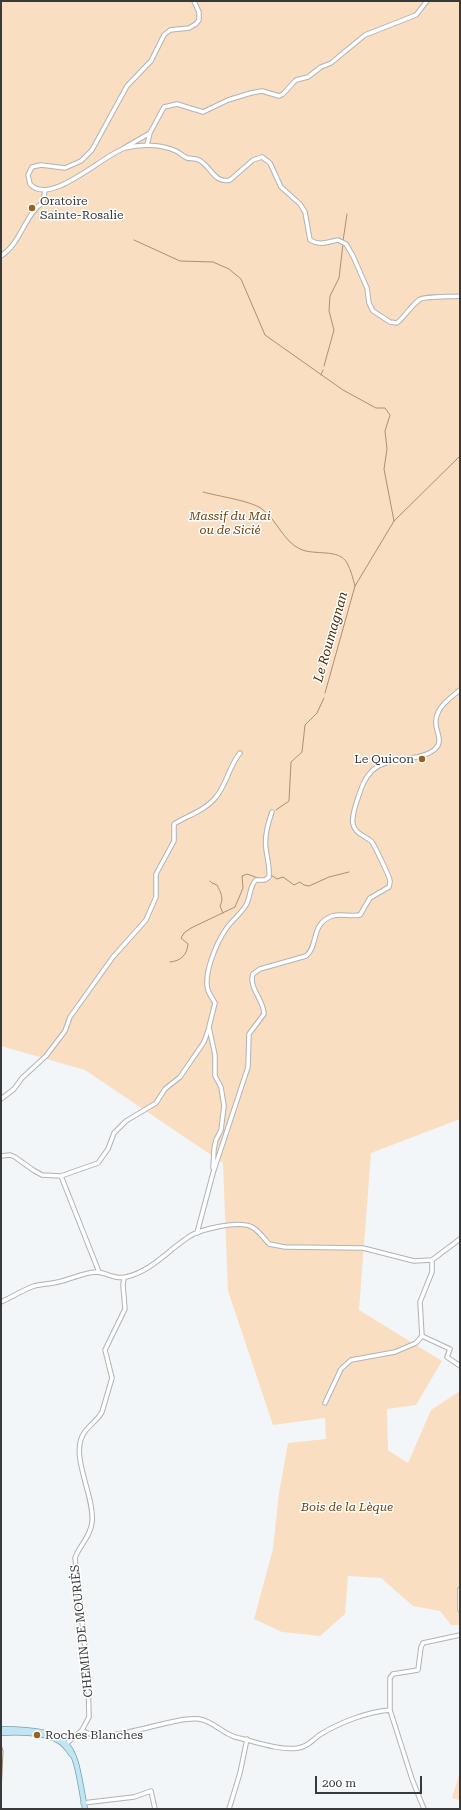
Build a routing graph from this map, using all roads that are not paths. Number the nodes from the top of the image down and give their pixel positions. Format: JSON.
{"nodes":[{"id":1,"x":194,"y":1,"type":"edge"},
{"id":2,"x":427,"y":1,"type":"edge"},
{"id":3,"x":150,"y":133,"type":"junction"},
{"id":4,"x":147,"y":146,"type":"junction"},
{"id":5,"x":123,"y":149,"type":"junction"},
{"id":6,"x":45,"y":190,"type":"junction"},
{"id":7,"x":1,"y":256,"type":"edge"},
{"id":8,"x":460,"y":296,"type":"edge"},
{"id":9,"x":460,"y":690,"type":"edge"},
{"id":10,"x":240,"y":753,"type":"dead end"},
{"id":11,"x":272,"y":812,"type":"dead end"},
{"id":12,"x":209,"y":1027,"type":"junction"},
{"id":13,"x":1,"y":1099,"type":"edge"},
{"id":14,"x":1,"y":1156,"type":"edge"},
{"id":15,"x":213,"y":1173,"type":"junction"},
{"id":16,"x":61,"y":1176,"type":"junction"},
{"id":17,"x":197,"y":1232,"type":"junction"},
{"id":18,"x":459,"y":1240,"type":"edge"},
{"id":19,"x":432,"y":1260,"type":"junction"},
{"id":20,"x":99,"y":1272,"type":"junction"},
{"id":21,"x":124,"y":1278,"type":"junction"},
{"id":22,"x":1,"y":1302,"type":"edge"},
{"id":23,"x":422,"y":1336,"type":"junction"},
{"id":24,"x":460,"y":1366,"type":"edge"},
{"id":25,"x":325,"y":1403,"type":"dead end"},
{"id":26,"x":460,"y":1589,"type":"edge"},
{"id":27,"x":460,"y":1610,"type":"edge"},
{"id":28,"x":460,"y":1635,"type":"edge"},
{"id":29,"x":390,"y":1710,"type":"junction"},
{"id":30,"x":1,"y":1729,"type":"edge"},
{"id":31,"x":82,"y":1730,"type":"junction"},
{"id":32,"x":1,"y":1733,"type":"edge"},
{"id":33,"x":247,"y":1739,"type":"junction"},
{"id":34,"x":66,"y":1744,"type":"junction"},
{"id":35,"x":84,"y":1803,"type":"junction"},
{"id":36,"x":85,"y":1809,"type":"edge"},
{"id":37,"x":155,"y":1809,"type":"edge"},
{"id":38,"x":229,"y":1809,"type":"edge"},
{"id":39,"x":424,"y":1809,"type":"edge"}],
"edges":[{"from":1,"to":6,"type":"street"},
{"from":2,"to":3,"type":"street"},
{"from":3,"to":4,"type":"street"},
{"from":3,"to":5,"type":"street"},
{"from":4,"to":5,"type":"street"},
{"from":4,"to":8,"type":"street"},
{"from":5,"to":6,"type":"street"},
{"from":6,"to":7,"type":"street"},
{"from":9,"to":15,"type":"street"},
{"from":10,"to":13,"type":"street"},
{"from":11,"to":12,"type":"street"},
{"from":12,"to":15,"type":"street"},
{"from":12,"to":16,"type":"street"},
{"from":14,"to":16,"type":"street"},
{"from":15,"to":17,"type":"street"},
{"from":16,"to":20,"type":"street"},
{"from":17,"to":19,"type":"street"},
{"from":17,"to":21,"type":"street"},
{"from":18,"to":19,"type":"street"},
{"from":19,"to":23,"type":"street"},
{"from":20,"to":21,"type":"street"},
{"from":20,"to":22,"type":"street"},
{"from":21,"to":31,"type":"street","name":"CHEMIN DE MOURIÈS"},
{"from":23,"to":24,"type":"street"},
{"from":23,"to":25,"type":"street"},
{"from":26,"to":27,"type":"street"},
{"from":28,"to":29,"type":"street"},
{"from":29,"to":33,"type":"street"},
{"from":29,"to":39,"type":"street"},
{"from":30,"to":34,"type":"main road"},
{"from":31,"to":33,"type":"street"},
{"from":31,"to":34,"type":"street","name":"CHEMIN DE MOURIÈS"},
{"from":32,"to":34,"type":"main road"},
{"from":33,"to":38,"type":"street"},
{"from":34,"to":35,"type":"main road"},
{"from":35,"to":36,"type":"main road"},
{"from":35,"to":37,"type":"street"}]}
